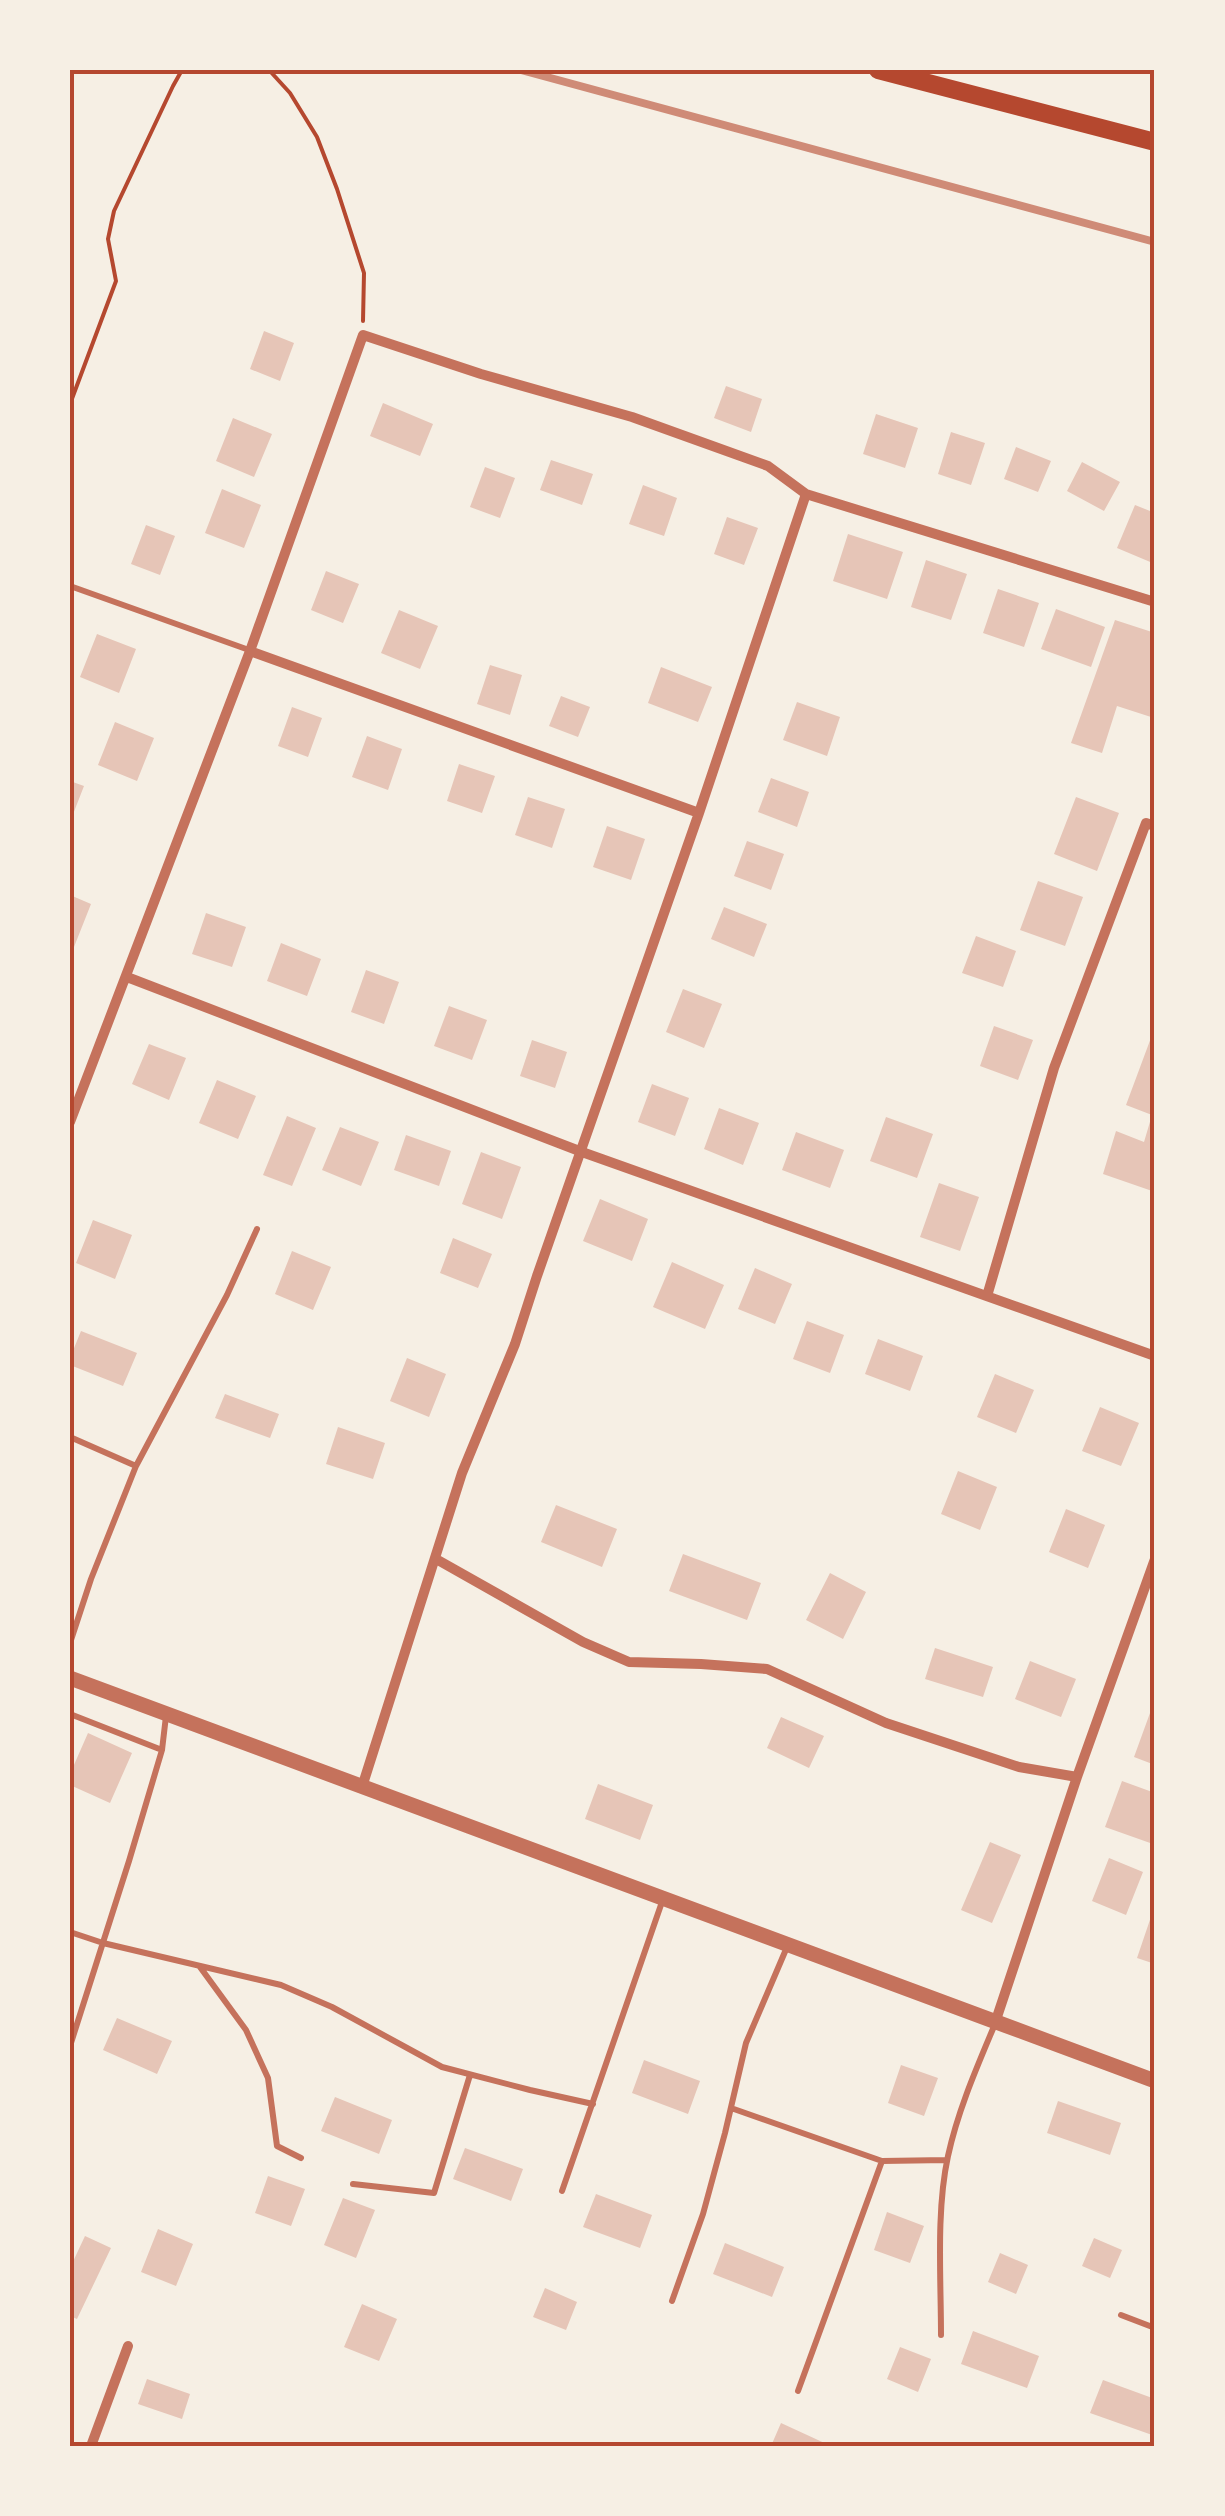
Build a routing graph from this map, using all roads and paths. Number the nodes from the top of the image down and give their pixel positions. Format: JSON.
{"nodes":[{"id":1,"x":182,"y":70,"type":"edge"},
{"id":2,"x":269,"y":70,"type":"edge"},
{"id":3,"x":878,"y":70,"type":"edge"},
{"id":4,"x":1155,"y":142,"type":"edge"},
{"id":5,"x":363,"y":336,"type":"junction"},
{"id":6,"x":70,"y":404,"type":"edge"},
{"id":7,"x":806,"y":494,"type":"junction"},
{"id":8,"x":70,"y":586,"type":"edge"},
{"id":9,"x":1155,"y":602,"type":"edge"},
{"id":10,"x":250,"y":650,"type":"junction"},
{"id":11,"x":699,"y":812,"type":"junction"},
{"id":12,"x":1150,"y":824,"type":"edge"},
{"id":13,"x":127,"y":976,"type":"junction"},
{"id":14,"x":70,"y":1122,"type":"edge"},
{"id":15,"x":582,"y":1152,"type":"junction"},
{"id":16,"x":257,"y":1229,"type":"dead end"},
{"id":17,"x":987,"y":1296,"type":"junction"},
{"id":18,"x":1155,"y":1356,"type":"edge"},
{"id":19,"x":70,"y":1437,"type":"edge"},
{"id":20,"x":136,"y":1466,"type":"junction"},
{"id":21,"x":436,"y":1560,"type":"junction"},
{"id":22,"x":1155,"y":1560,"type":"edge"},
{"id":23,"x":70,"y":1643,"type":"edge"},
{"id":24,"x":70,"y":1678,"type":"edge"},
{"id":25,"x":70,"y":1714,"type":"edge"},
{"id":26,"x":166,"y":1714,"type":"junction"},
{"id":27,"x":162,"y":1750,"type":"junction"},
{"id":28,"x":1077,"y":1777,"type":"junction"},
{"id":29,"x":362,"y":1787,"type":"junction"},
{"id":30,"x":663,"y":1898,"type":"junction"},
{"id":31,"x":70,"y":1932,"type":"edge"},
{"id":32,"x":103,"y":1943,"type":"junction"},
{"id":33,"x":788,"y":1945,"type":"junction"},
{"id":34,"x":200,"y":1966,"type":"junction"},
{"id":35,"x":995,"y":2022,"type":"junction"},
{"id":36,"x":70,"y":2046,"type":"edge"},
{"id":37,"x":470,"y":2076,"type":"junction"},
{"id":38,"x":1155,"y":2081,"type":"edge"},
{"id":39,"x":592,"y":2104,"type":"junction"},
{"id":40,"x":731,"y":2108,"type":"junction"},
{"id":41,"x":301,"y":2158,"type":"dead end"},
{"id":42,"x":947,"y":2160,"type":"junction"},
{"id":43,"x":882,"y":2161,"type":"junction"},
{"id":44,"x":352,"y":2184,"type":"dead end"},
{"id":45,"x":562,"y":2191,"type":"dead end"},
{"id":46,"x":672,"y":2302,"type":"dead end"},
{"id":47,"x":1121,"y":2315,"type":"dead end"},
{"id":48,"x":1155,"y":2328,"type":"edge"},
{"id":49,"x":941,"y":2335,"type":"dead end"},
{"id":50,"x":128,"y":2346,"type":"dead end"},
{"id":51,"x":798,"y":2391,"type":"dead end"},
{"id":52,"x":91,"y":2446,"type":"edge"}],
"edges":[{"from":1,"to":6,"type":"path"},
{"from":2,"to":5,"type":"path"},
{"from":3,"to":4,"type":"main road"},
{"from":5,"to":7,"type":"street"},
{"from":5,"to":10,"type":"street"},
{"from":7,"to":9,"type":"street"},
{"from":7,"to":11,"type":"street"},
{"from":8,"to":10,"type":"lane"},
{"from":10,"to":11,"type":"street"},
{"from":10,"to":13,"type":"street"},
{"from":11,"to":15,"type":"street"},
{"from":12,"to":17,"type":"street"},
{"from":13,"to":14,"type":"street"},
{"from":13,"to":15,"type":"street"},
{"from":15,"to":17,"type":"street"},
{"from":15,"to":21,"type":"street"},
{"from":16,"to":20,"type":"lane"},
{"from":17,"to":18,"type":"street"},
{"from":19,"to":20,"type":"lane"},
{"from":20,"to":23,"type":"lane"},
{"from":21,"to":28,"type":"street"},
{"from":21,"to":29,"type":"street"},
{"from":22,"to":28,"type":"street"},
{"from":24,"to":26,"type":"street"},
{"from":25,"to":27,"type":"lane"},
{"from":26,"to":27,"type":"lane"},
{"from":26,"to":29,"type":"street"},
{"from":27,"to":32,"type":"lane"},
{"from":28,"to":35,"type":"street"},
{"from":29,"to":30,"type":"street"},
{"from":30,"to":33,"type":"street"},
{"from":30,"to":39,"type":"lane"},
{"from":31,"to":32,"type":"lane"},
{"from":32,"to":34,"type":"lane"},
{"from":32,"to":36,"type":"lane"},
{"from":33,"to":35,"type":"street"},
{"from":33,"to":40,"type":"lane"},
{"from":34,"to":37,"type":"lane"},
{"from":34,"to":41,"type":"lane"},
{"from":35,"to":38,"type":"street"},
{"from":35,"to":42,"type":"lane"},
{"from":37,"to":39,"type":"lane"},
{"from":37,"to":44,"type":"lane"},
{"from":39,"to":45,"type":"lane"},
{"from":40,"to":43,"type":"lane"},
{"from":40,"to":46,"type":"lane"},
{"from":42,"to":43,"type":"lane"},
{"from":42,"to":49,"type":"lane"},
{"from":43,"to":51,"type":"lane"},
{"from":47,"to":48,"type":"lane"},
{"from":50,"to":52,"type":"street"}]}
